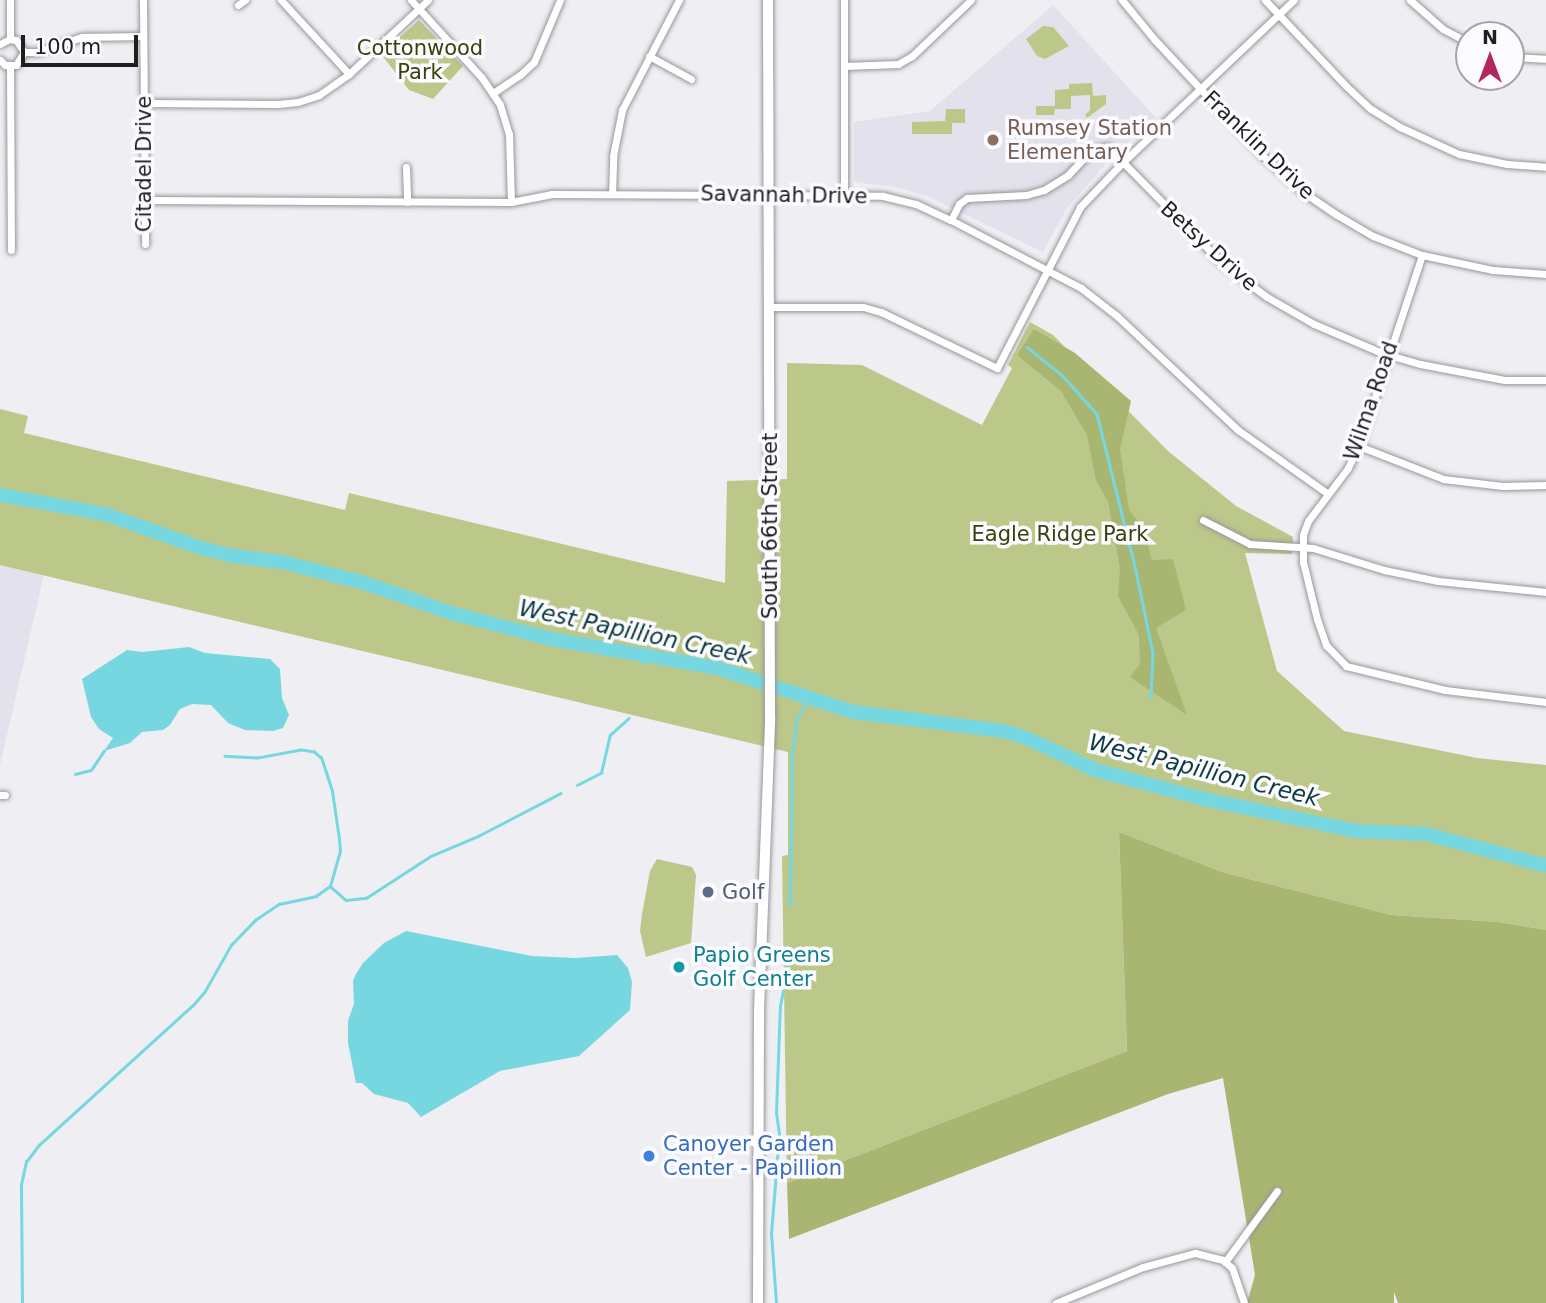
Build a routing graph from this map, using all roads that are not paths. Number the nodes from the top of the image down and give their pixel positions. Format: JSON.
{"nodes":[{"id":1,"x":10,"y":0,"type":"edge"},
{"id":2,"x":142,"y":0,"type":"edge"},
{"id":3,"x":281,"y":0,"type":"edge"},
{"id":4,"x":411,"y":0,"type":"edge"},
{"id":5,"x":428,"y":0,"type":"edge"},
{"id":6,"x":561,"y":0,"type":"edge"},
{"id":7,"x":679,"y":0,"type":"edge"},
{"id":8,"x":768,"y":0,"type":"edge"},
{"id":9,"x":844,"y":0,"type":"edge"},
{"id":10,"x":971,"y":0,"type":"edge"},
{"id":11,"x":1122,"y":0,"type":"edge"},
{"id":12,"x":1265,"y":0,"type":"edge"},
{"id":13,"x":1294,"y":0,"type":"edge"},
{"id":14,"x":1410,"y":0,"type":"edge"},
{"id":15,"x":419,"y":9,"type":"junction"},
{"id":16,"x":1278,"y":15,"type":"junction"},
{"id":17,"x":1455,"y":35,"type":"edge"},
{"id":18,"x":143,"y":36,"type":"junction"},
{"id":19,"x":10,"y":39,"type":"junction"},
{"id":20,"x":0,"y":44,"type":"edge"},
{"id":21,"x":24,"y":52,"type":"junction"},
{"id":22,"x":649,"y":56,"type":"junction"},
{"id":23,"x":1525,"y":58,"type":"edge"},
{"id":24,"x":1546,"y":59,"type":"edge"},
{"id":25,"x":0,"y":60,"type":"edge"},
{"id":26,"x":10,"y":66,"type":"junction"},
{"id":27,"x":844,"y":66,"type":"junction"},
{"id":28,"x":349,"y":75,"type":"junction"},
{"id":29,"x":691,"y":79,"type":"dead end"},
{"id":30,"x":1201,"y":90,"type":"junction"},
{"id":31,"x":493,"y":93,"type":"junction"},
{"id":32,"x":144,"y":103,"type":"junction"},
{"id":33,"x":1122,"y":163,"type":"junction"},
{"id":34,"x":406,"y":167,"type":"dead end"},
{"id":35,"x":1546,"y":167,"type":"edge"},
{"id":36,"x":844,"y":193,"type":"junction"},
{"id":37,"x":612,"y":194,"type":"junction"},
{"id":38,"x":768,"y":194,"type":"junction"},
{"id":39,"x":145,"y":200,"type":"junction"},
{"id":40,"x":407,"y":202,"type":"junction"},
{"id":41,"x":511,"y":202,"type":"junction"},
{"id":42,"x":951,"y":220,"type":"junction"},
{"id":43,"x":145,"y":244,"type":"dead end"},
{"id":44,"x":10,"y":250,"type":"dead end"},
{"id":45,"x":1422,"y":255,"type":"junction"},
{"id":46,"x":1047,"y":270,"type":"junction"},
{"id":47,"x":1546,"y":274,"type":"edge"},
{"id":48,"x":770,"y":307,"type":"junction"},
{"id":49,"x":1388,"y":355,"type":"junction"},
{"id":50,"x":1546,"y":380,"type":"edge"},
{"id":51,"x":1359,"y":446,"type":"junction"},
{"id":52,"x":1546,"y":485,"type":"edge"},
{"id":53,"x":1328,"y":494,"type":"junction"},
{"id":54,"x":1203,"y":520,"type":"dead end"},
{"id":55,"x":1302,"y":547,"type":"junction"},
{"id":56,"x":1546,"y":592,"type":"edge"},
{"id":57,"x":1546,"y":702,"type":"edge"},
{"id":58,"x":1277,"y":1191,"type":"dead end"},
{"id":59,"x":1226,"y":1262,"type":"junction"},
{"id":60,"x":758,"y":1303,"type":"edge"},
{"id":61,"x":1056,"y":1303,"type":"edge"},
{"id":62,"x":1244,"y":1303,"type":"edge"}],
"edges":[{"from":1,"to":19,"type":"street"},
{"from":2,"to":18,"type":"street","name":"Citadel Drive"},
{"from":3,"to":28,"type":"street"},
{"from":4,"to":15,"type":"street"},
{"from":5,"to":15,"type":"street"},
{"from":6,"to":31,"type":"street"},
{"from":7,"to":22,"type":"street"},
{"from":8,"to":38,"type":"street","name":"South 66th Street"},
{"from":9,"to":27,"type":"street"},
{"from":10,"to":27,"type":"street"},
{"from":11,"to":30,"type":"street","name":"Franklin Drive"},
{"from":12,"to":16,"type":"street"},
{"from":13,"to":16,"type":"street"},
{"from":14,"to":17,"type":"street"},
{"from":15,"to":28,"type":"street"},
{"from":15,"to":31,"type":"street"},
{"from":16,"to":30,"type":"street"},
{"from":16,"to":35,"type":"street"},
{"from":18,"to":21,"type":"street"},
{"from":18,"to":32,"type":"street","name":"Citadel Drive"},
{"from":19,"to":20,"type":"street"},
{"from":19,"to":21,"type":"street"},
{"from":21,"to":26,"type":"street"},
{"from":22,"to":29,"type":"street"},
{"from":22,"to":37,"type":"street"},
{"from":23,"to":24,"type":"street"},
{"from":25,"to":26,"type":"street"},
{"from":26,"to":44,"type":"street"},
{"from":27,"to":36,"type":"street"},
{"from":28,"to":32,"type":"street"},
{"from":30,"to":33,"type":"street"},
{"from":30,"to":45,"type":"street","name":"Franklin Drive"},
{"from":31,"to":41,"type":"street"},
{"from":32,"to":39,"type":"street","name":"Citadel Drive"},
{"from":33,"to":42,"type":"street","name":"Betsy Drive"},
{"from":33,"to":46,"type":"street"},
{"from":33,"to":49,"type":"street","name":"Betsy Drive"},
{"from":34,"to":40,"type":"street"},
{"from":36,"to":38,"type":"street","name":"Savannah Drive"},
{"from":36,"to":42,"type":"street","name":"Savannah Drive"},
{"from":37,"to":38,"type":"street","name":"Savannah Drive"},
{"from":37,"to":41,"type":"street","name":"Savannah Drive"},
{"from":38,"to":48,"type":"street","name":"South 66th Street"},
{"from":39,"to":40,"type":"street","name":"Savannah Drive"},
{"from":39,"to":43,"type":"street","name":"Citadel Drive"},
{"from":40,"to":41,"type":"street","name":"Savannah Drive"},
{"from":42,"to":46,"type":"street","name":"Savannah Drive"},
{"from":45,"to":47,"type":"street","name":"Franklin Drive"},
{"from":45,"to":49,"type":"street","name":"Wilma Road"},
{"from":46,"to":48,"type":"street"},
{"from":46,"to":53,"type":"street","name":"Savannah Drive"},
{"from":48,"to":60,"type":"street","name":"South 66th Street"},
{"from":49,"to":50,"type":"street","name":"Betsy Drive"},
{"from":49,"to":51,"type":"street","name":"Wilma Road"},
{"from":51,"to":52,"type":"street"},
{"from":51,"to":53,"type":"street","name":"Wilma Road"},
{"from":53,"to":55,"type":"street","name":"Wilma Road"},
{"from":54,"to":55,"type":"street"},
{"from":55,"to":56,"type":"street"},
{"from":55,"to":57,"type":"street"},
{"from":58,"to":59,"type":"street"},
{"from":59,"to":61,"type":"street"},
{"from":59,"to":62,"type":"street"}]}
